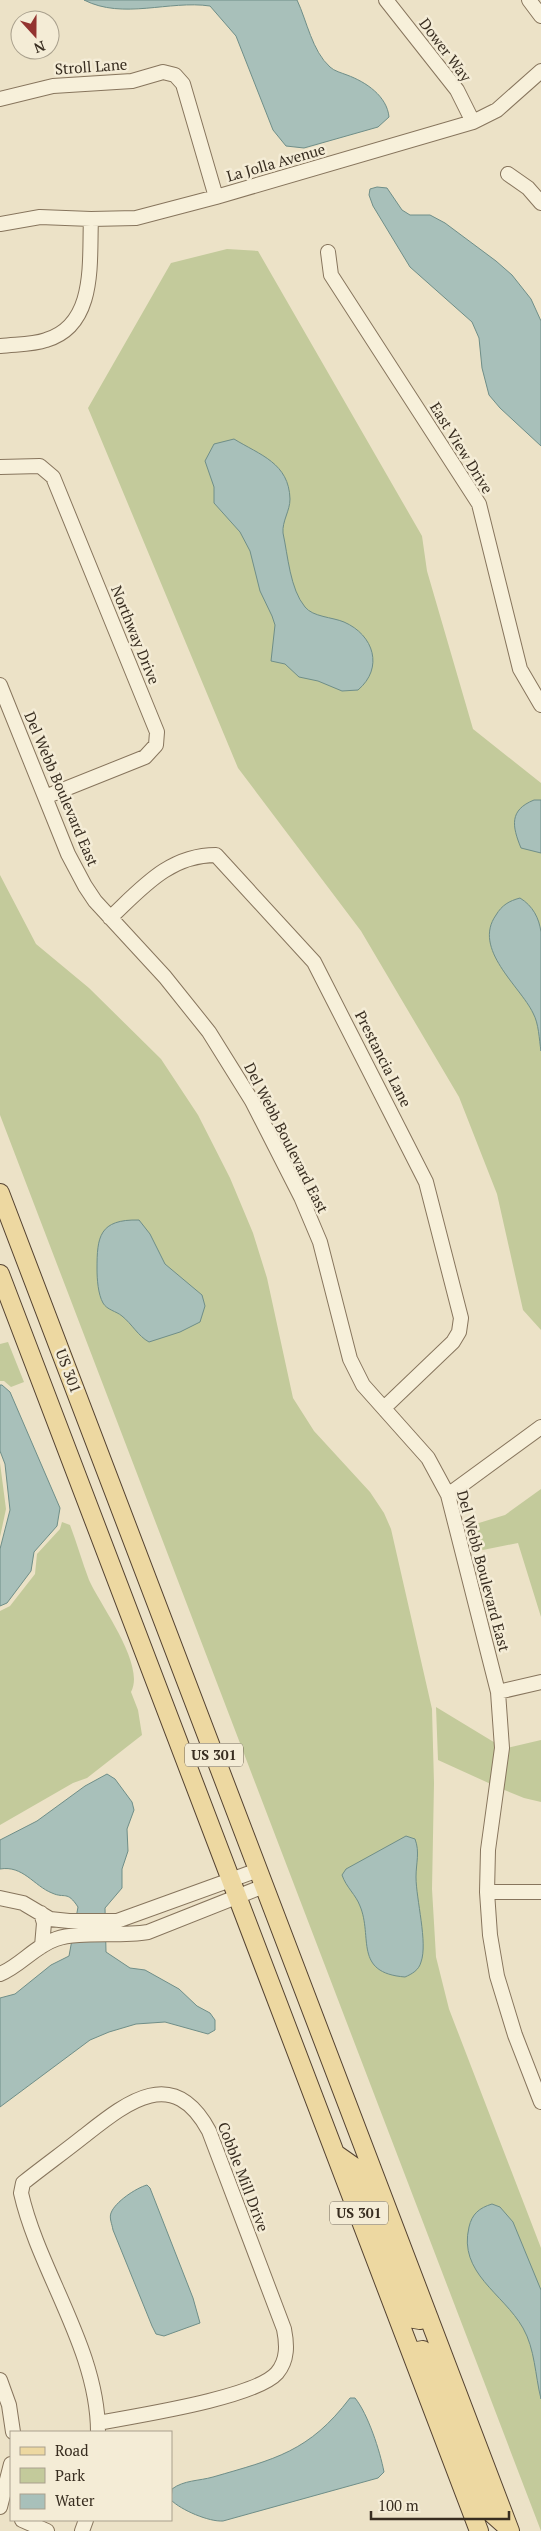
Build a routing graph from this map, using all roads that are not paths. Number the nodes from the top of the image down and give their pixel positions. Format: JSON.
{"nodes":[{"id":1,"x":386,"y":0,"type":"edge"},
{"id":2,"x":529,"y":0,"type":"edge"},
{"id":3,"x":541,"y":16,"type":"edge"},
{"id":4,"x":541,"y":71,"type":"edge"},
{"id":5,"x":0,"y":99,"type":"edge"},
{"id":6,"x":473,"y":122,"type":"junction"},
{"id":7,"x":508,"y":174,"type":"dead end"},
{"id":8,"x":216,"y":197,"type":"junction"},
{"id":9,"x":541,"y":203,"type":"edge"},
{"id":10,"x":91,"y":220,"type":"junction"},
{"id":11,"x":0,"y":224,"type":"edge"},
{"id":12,"x":328,"y":252,"type":"dead end"},
{"id":13,"x":0,"y":346,"type":"edge"},
{"id":14,"x":0,"y":467,"type":"edge"},
{"id":15,"x":0,"y":685,"type":"edge"},
{"id":16,"x":541,"y":704,"type":"edge"},
{"id":17,"x":45,"y":797,"type":"junction"},
{"id":18,"x":110,"y":918,"type":"junction"},
{"id":19,"x":0,"y":1193,"type":"edge"},
{"id":20,"x":0,"y":1274,"type":"edge"},
{"id":21,"x":384,"y":1408,"type":"junction"},
{"id":22,"x":541,"y":1427,"type":"edge"},
{"id":23,"x":448,"y":1496,"type":"junction"},
{"id":24,"x":541,"y":1682,"type":"edge"},
{"id":25,"x":498,"y":1692,"type":"junction"},
{"id":26,"x":261,"y":1878,"type":"junction"},
{"id":27,"x":236,"y":1888,"type":"junction"},
{"id":28,"x":487,"y":1892,"type":"junction"},
{"id":29,"x":541,"y":1892,"type":"edge"},
{"id":30,"x":0,"y":1898,"type":"edge"},
{"id":31,"x":41,"y":1913,"type":"junction"},
{"id":32,"x":42,"y":1946,"type":"junction"},
{"id":33,"x":0,"y":1974,"type":"edge"},
{"id":34,"x":541,"y":2102,"type":"edge"},
{"id":35,"x":336,"y":2154,"type":"junction"},
{"id":36,"x":429,"y":2318,"type":"junction"},
{"id":37,"x":411,"y":2352,"type":"junction"},
{"id":38,"x":0,"y":2380,"type":"edge"},
{"id":39,"x":98,"y":2428,"type":"edge"},
{"id":40,"x":13,"y":2431,"type":"edge"},
{"id":41,"x":10,"y":2468,"type":"edge"},
{"id":42,"x":0,"y":2508,"type":"edge"},
{"id":43,"x":24,"y":2521,"type":"edge"},
{"id":44,"x":509,"y":2530,"type":"edge"},
{"id":45,"x":47,"y":2531,"type":"edge"},
{"id":46,"x":478,"y":2531,"type":"edge"}],
"edges":[{"from":1,"to":6,"type":"street","name":"Dower Way"},
{"from":2,"to":3,"type":"street"},
{"from":4,"to":6,"type":"street","name":"La Jolla Avenue"},
{"from":5,"to":8,"type":"street","name":"Stroll Lane"},
{"from":6,"to":8,"type":"street","name":"La Jolla Avenue"},
{"from":7,"to":9,"type":"street"},
{"from":8,"to":10,"type":"street","name":"La Jolla Avenue"},
{"from":10,"to":11,"type":"street","name":"La Jolla Avenue"},
{"from":10,"to":13,"type":"street"},
{"from":12,"to":16,"type":"street","name":"East View Drive"},
{"from":14,"to":17,"type":"street","name":"Northway Drive"},
{"from":15,"to":17,"type":"street","name":"Del Webb Boulevard East"},
{"from":17,"to":18,"type":"street","name":"Del Webb Boulevard East"},
{"from":18,"to":21,"type":"street","name":"Del Webb Boulevard East"},
{"from":18,"to":21,"type":"street","name":"Prestancia Lane"},
{"from":19,"to":26,"type":"main road","name":"US 301","number":"US 301"},
{"from":20,"to":27,"type":"main road","number":"US 301"},
{"from":21,"to":23,"type":"street","name":"Del Webb Boulevard East"},
{"from":22,"to":23,"type":"street"},
{"from":23,"to":25,"type":"street","name":"Del Webb Boulevard East"},
{"from":24,"to":25,"type":"street"},
{"from":25,"to":28,"type":"street","name":"Del Webb Boulevard East"},
{"from":26,"to":27,"type":"street"},
{"from":26,"to":36,"type":"main road","name":"US 301","number":"US 301"},
{"from":27,"to":31,"type":"street"},
{"from":27,"to":32,"type":"street"},
{"from":27,"to":35,"type":"main road","number":"US 301"},
{"from":28,"to":29,"type":"street"},
{"from":28,"to":34,"type":"street","name":"Del Webb Boulevard East"},
{"from":30,"to":31,"type":"street"},
{"from":31,"to":32,"type":"street"},
{"from":32,"to":33,"type":"street"},
{"from":35,"to":36,"type":"main road"},
{"from":35,"to":37,"type":"main road","number":"US 301"},
{"from":36,"to":44,"type":"main road","name":"US 301","number":"US 301"},
{"from":37,"to":44,"type":"main road"},
{"from":37,"to":46,"type":"main road","number":"US 301"},
{"from":38,"to":40,"type":"street"},
{"from":39,"to":39,"type":"street","name":"Cobble Mill Drive"},
{"from":41,"to":42,"type":"street"},
{"from":43,"to":45,"type":"street"}]}
